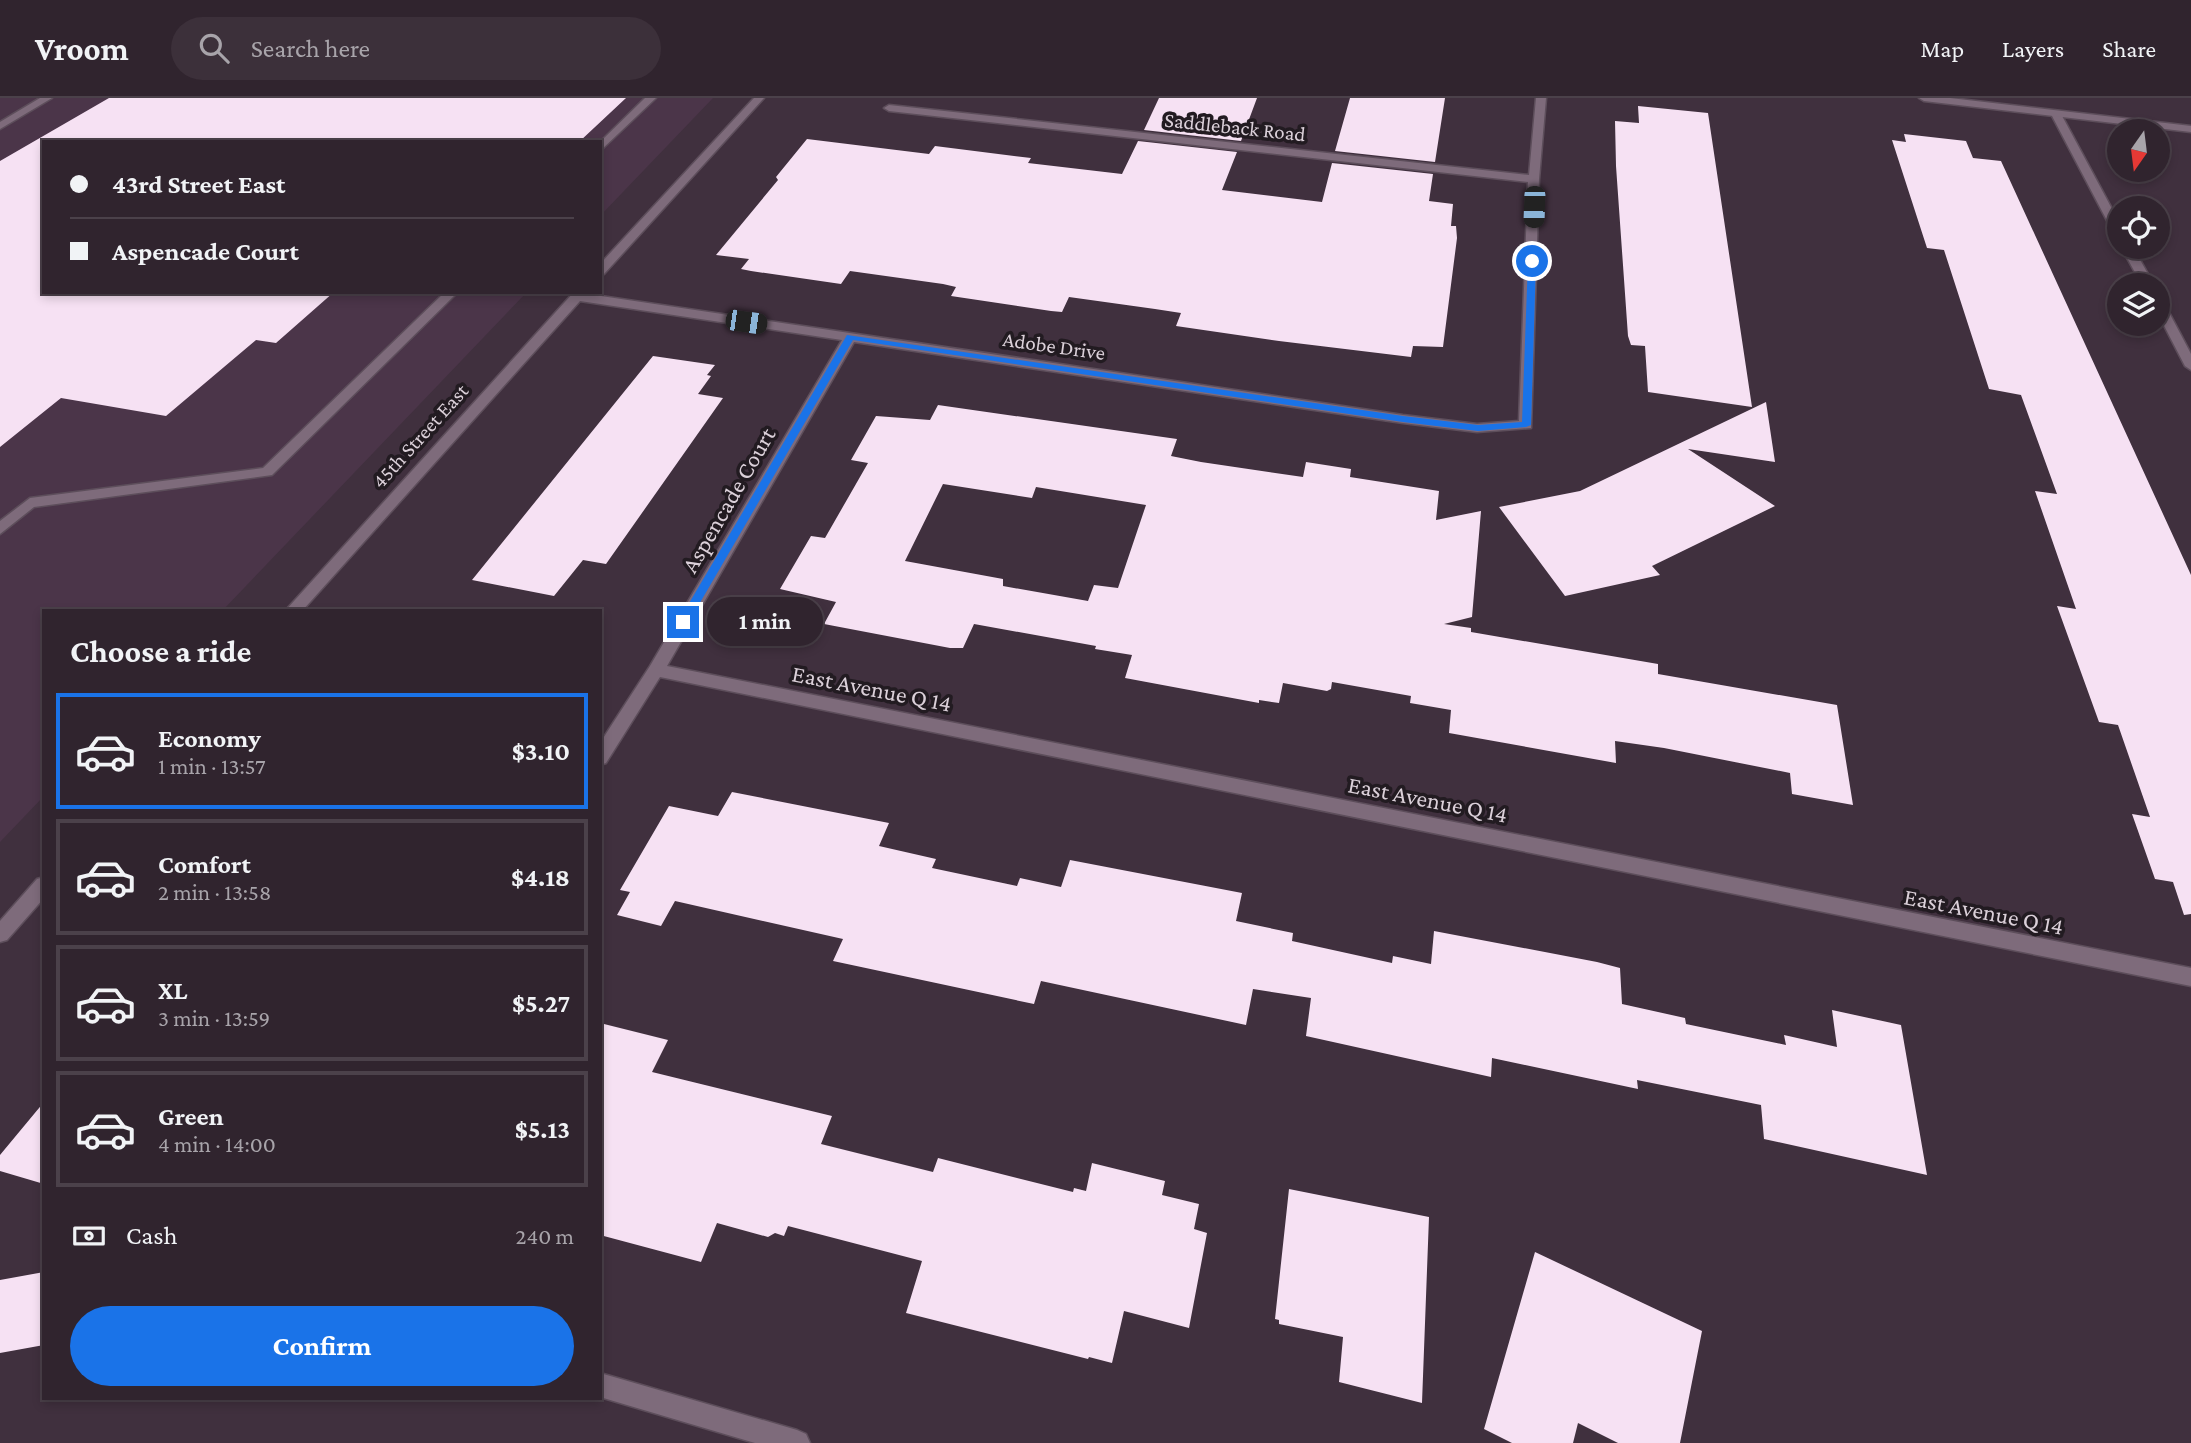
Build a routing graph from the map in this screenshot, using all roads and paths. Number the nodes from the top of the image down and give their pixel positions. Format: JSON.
{"nodes":[{"id":1,"x":47,"y":98,"type":"edge"},
{"id":2,"x":651,"y":98,"type":"edge"},
{"id":3,"x":759,"y":98,"type":"edge"},
{"id":4,"x":1541,"y":98,"type":"edge"},
{"id":5,"x":1924,"y":98,"type":"edge"},
{"id":6,"x":889,"y":108,"type":"dead end"},
{"id":7,"x":2056,"y":114,"type":"junction"},
{"id":8,"x":0,"y":126,"type":"edge"},
{"id":9,"x":2191,"y":129,"type":"edge"},
{"id":10,"x":602,"y":146,"type":"edge"},
{"id":11,"x":1534,"y":179,"type":"junction"},
{"id":12,"x":2107,"y":210,"type":"edge"},
{"id":13,"x":602,"y":269,"type":"edge"},
{"id":14,"x":450,"y":294,"type":"edge"},
{"id":15,"x":579,"y":295,"type":"edge"},
{"id":16,"x":2170,"y":326,"type":"edge"},
{"id":17,"x":850,"y":337,"type":"junction"},
{"id":18,"x":2191,"y":366,"type":"edge"},
{"id":19,"x":0,"y":529,"type":"edge"},
{"id":20,"x":295,"y":609,"type":"edge"},
{"id":21,"x":656,"y":670,"type":"junction"},
{"id":22,"x":602,"y":755,"type":"edge"},
{"id":23,"x":42,"y":887,"type":"edge"},
{"id":24,"x":0,"y":934,"type":"edge"},
{"id":25,"x":2191,"y":977,"type":"edge"},
{"id":26,"x":602,"y":1386,"type":"edge"},
{"id":27,"x":797,"y":1443,"type":"edge"}],
"edges":[{"from":1,"to":8,"type":"street"},
{"from":2,"to":10,"type":"street"},
{"from":3,"to":13,"type":"street"},
{"from":4,"to":11,"type":"street"},
{"from":5,"to":7,"type":"street"},
{"from":6,"to":11,"type":"street","name":"Saddleback Road"},
{"from":7,"to":9,"type":"street"},
{"from":7,"to":12,"type":"street"},
{"from":11,"to":17,"type":"street","name":"Adobe Drive"},
{"from":14,"to":19,"type":"street"},
{"from":15,"to":17,"type":"street","name":"Adobe Drive"},
{"from":15,"to":20,"type":"street","name":"45th Street East"},
{"from":16,"to":18,"type":"street"},
{"from":17,"to":21,"type":"street","name":"Aspencade Court"},
{"from":21,"to":22,"type":"street","name":"Aspencade Court"},
{"from":21,"to":25,"type":"street","name":"East Avenue Q 14"},
{"from":23,"to":24,"type":"street"},
{"from":26,"to":27,"type":"street"}]}
